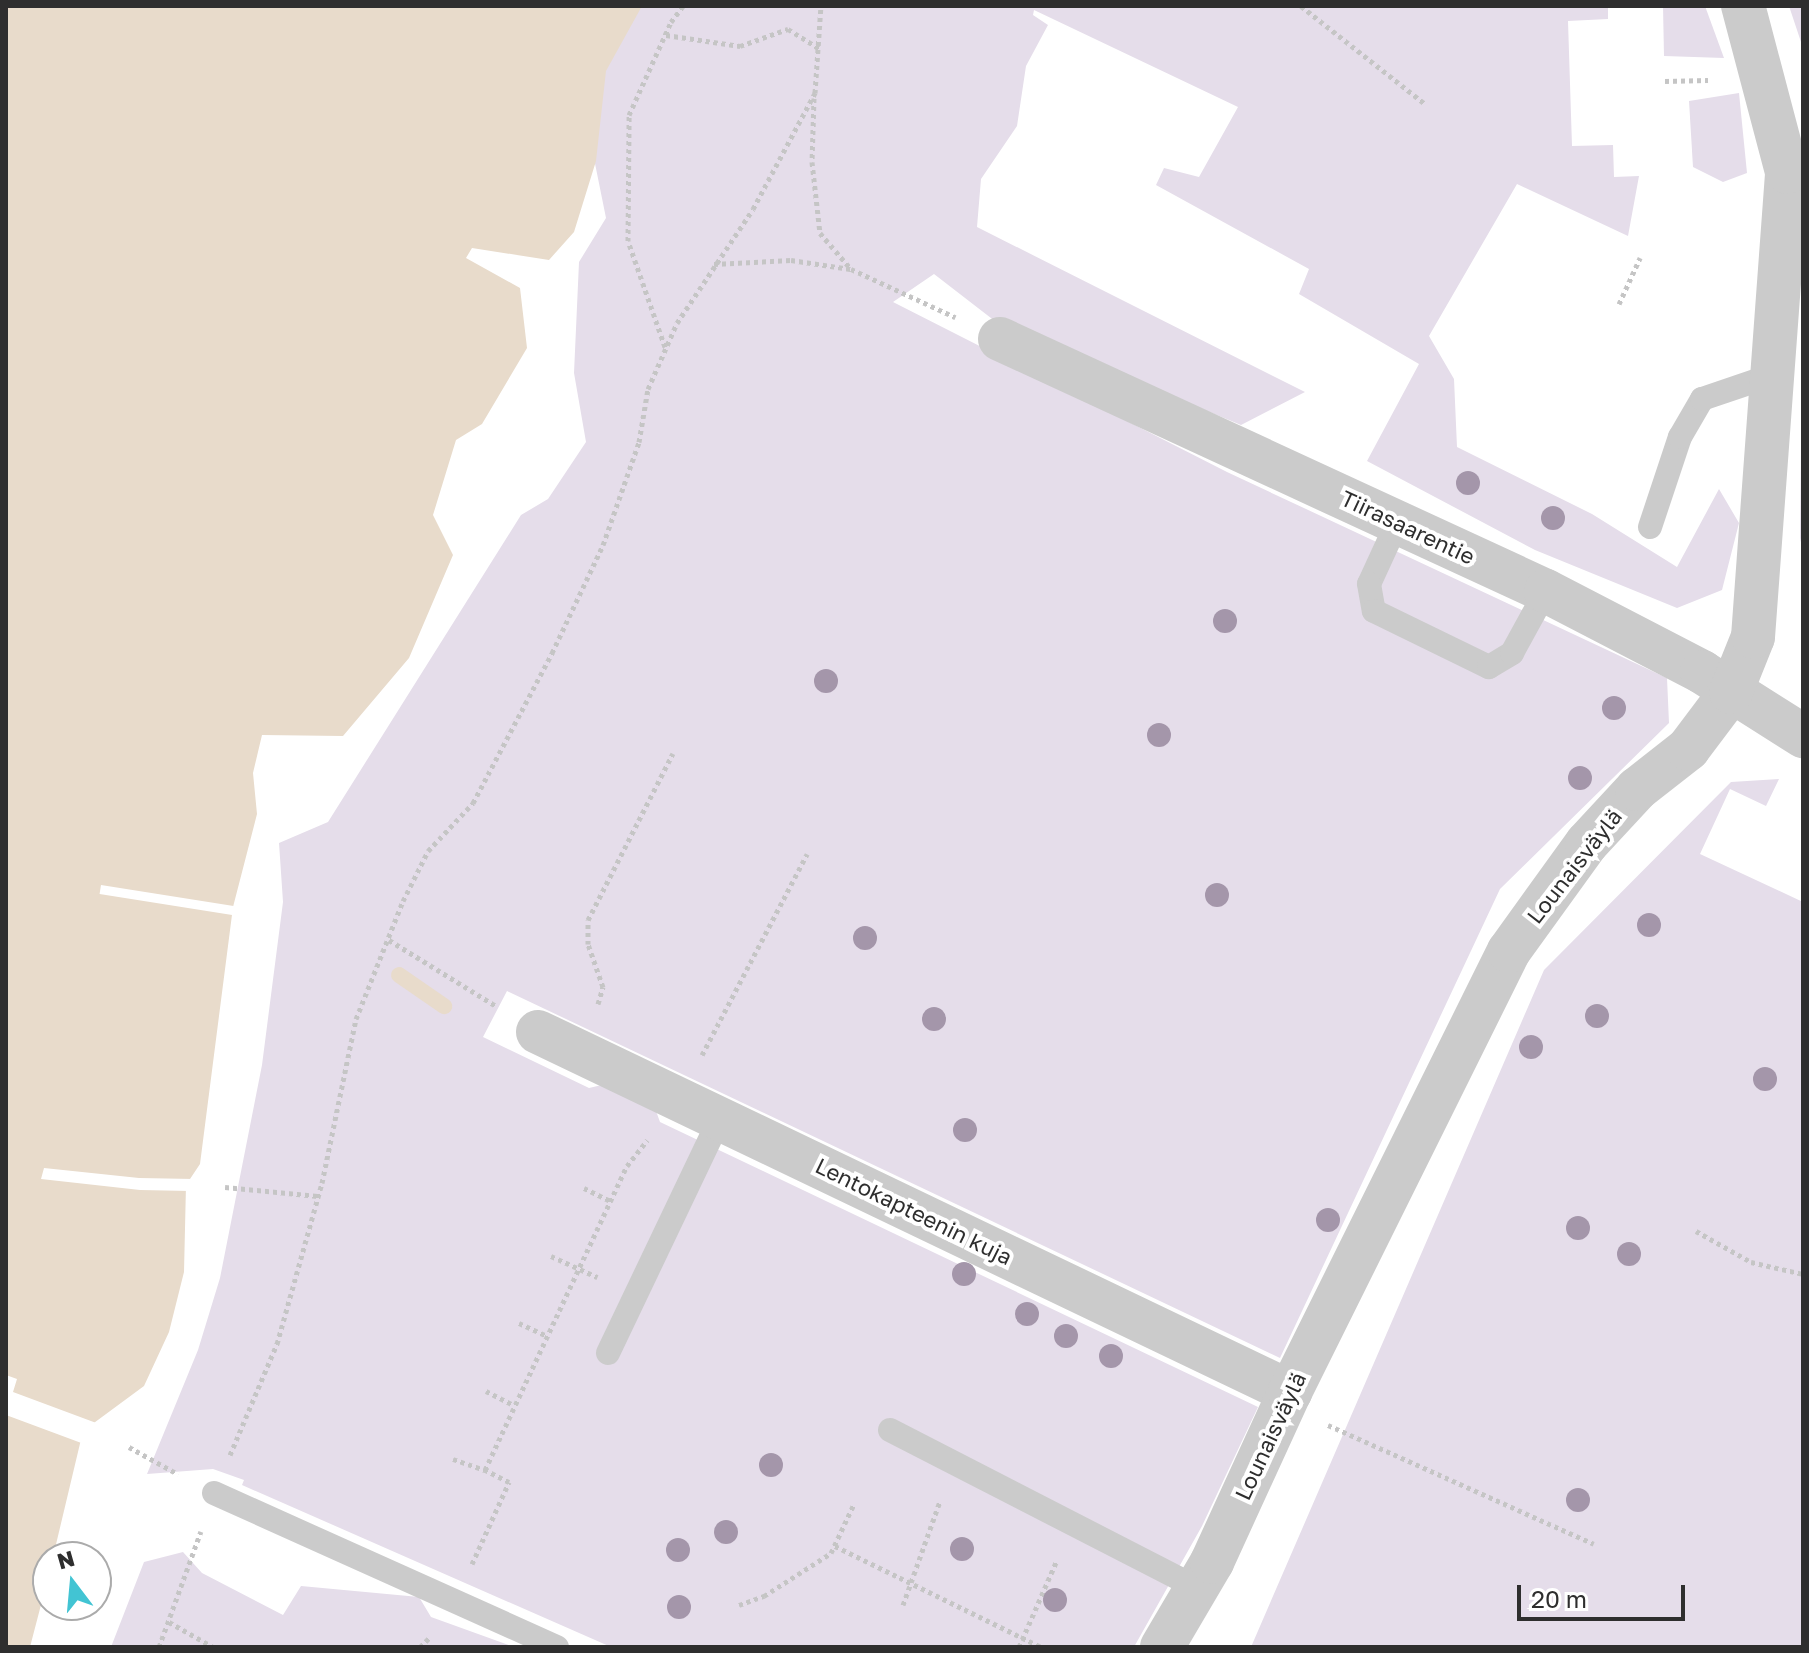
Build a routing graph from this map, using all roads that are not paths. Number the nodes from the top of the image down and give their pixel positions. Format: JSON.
{"nodes":[{"id":1,"x":1743,"y":6,"type":"edge"},
{"id":2,"x":1795,"y":172,"type":"edge"},
{"id":3,"x":1000,"y":339,"type":"road end"},
{"id":4,"x":1770,"y":376,"type":"junction"},
{"id":5,"x":1398,"y":521,"type":"junction"},
{"id":6,"x":1650,"y":527,"type":"dead end"},
{"id":7,"x":1546,"y":591,"type":"junction"},
{"id":8,"x":1731,"y":692,"type":"junction"},
{"id":9,"x":1803,"y":736,"type":"edge"},
{"id":10,"x":538,"y":1032,"type":"road end"},
{"id":11,"x":721,"y":1116,"type":"junction"},
{"id":12,"x":608,"y":1353,"type":"dead end"},
{"id":13,"x":1287,"y":1398,"type":"junction"},
{"id":14,"x":890,"y":1430,"type":"dead end"},
{"id":15,"x":214,"y":1493,"type":"road end"},
{"id":16,"x":1198,"y":1588,"type":"junction"},
{"id":17,"x":557,"y":1647,"type":"edge"},
{"id":18,"x":1162,"y":1647,"type":"edge"}],
"edges":[{"from":1,"to":2,"type":"street","name":"Lounaisväylä"},
{"from":2,"to":4,"type":"street","name":"Lounaisväylä"},
{"from":3,"to":5,"type":"street","name":"Tiirasaarentie"},
{"from":4,"to":6,"type":"lane"},
{"from":4,"to":8,"type":"street","name":"Lounaisväylä"},
{"from":5,"to":7,"type":"street","name":"Tiirasaarentie"},
{"from":5,"to":7,"type":"lane"},
{"from":7,"to":8,"type":"street","name":"Tiirasaarentie"},
{"from":8,"to":9,"type":"street","name":"Tiirasaarentie"},
{"from":8,"to":13,"type":"street","name":"Lounaisväylä"},
{"from":10,"to":11,"type":"street","name":"Lentokapteenin kuja"},
{"from":11,"to":12,"type":"lane"},
{"from":11,"to":13,"type":"street","name":"Lentokapteenin kuja"},
{"from":13,"to":16,"type":"street","name":"Lounaisväylä"},
{"from":14,"to":16,"type":"lane"},
{"from":15,"to":17,"type":"lane"},
{"from":16,"to":18,"type":"street","name":"Lounaisväylä"}]}
